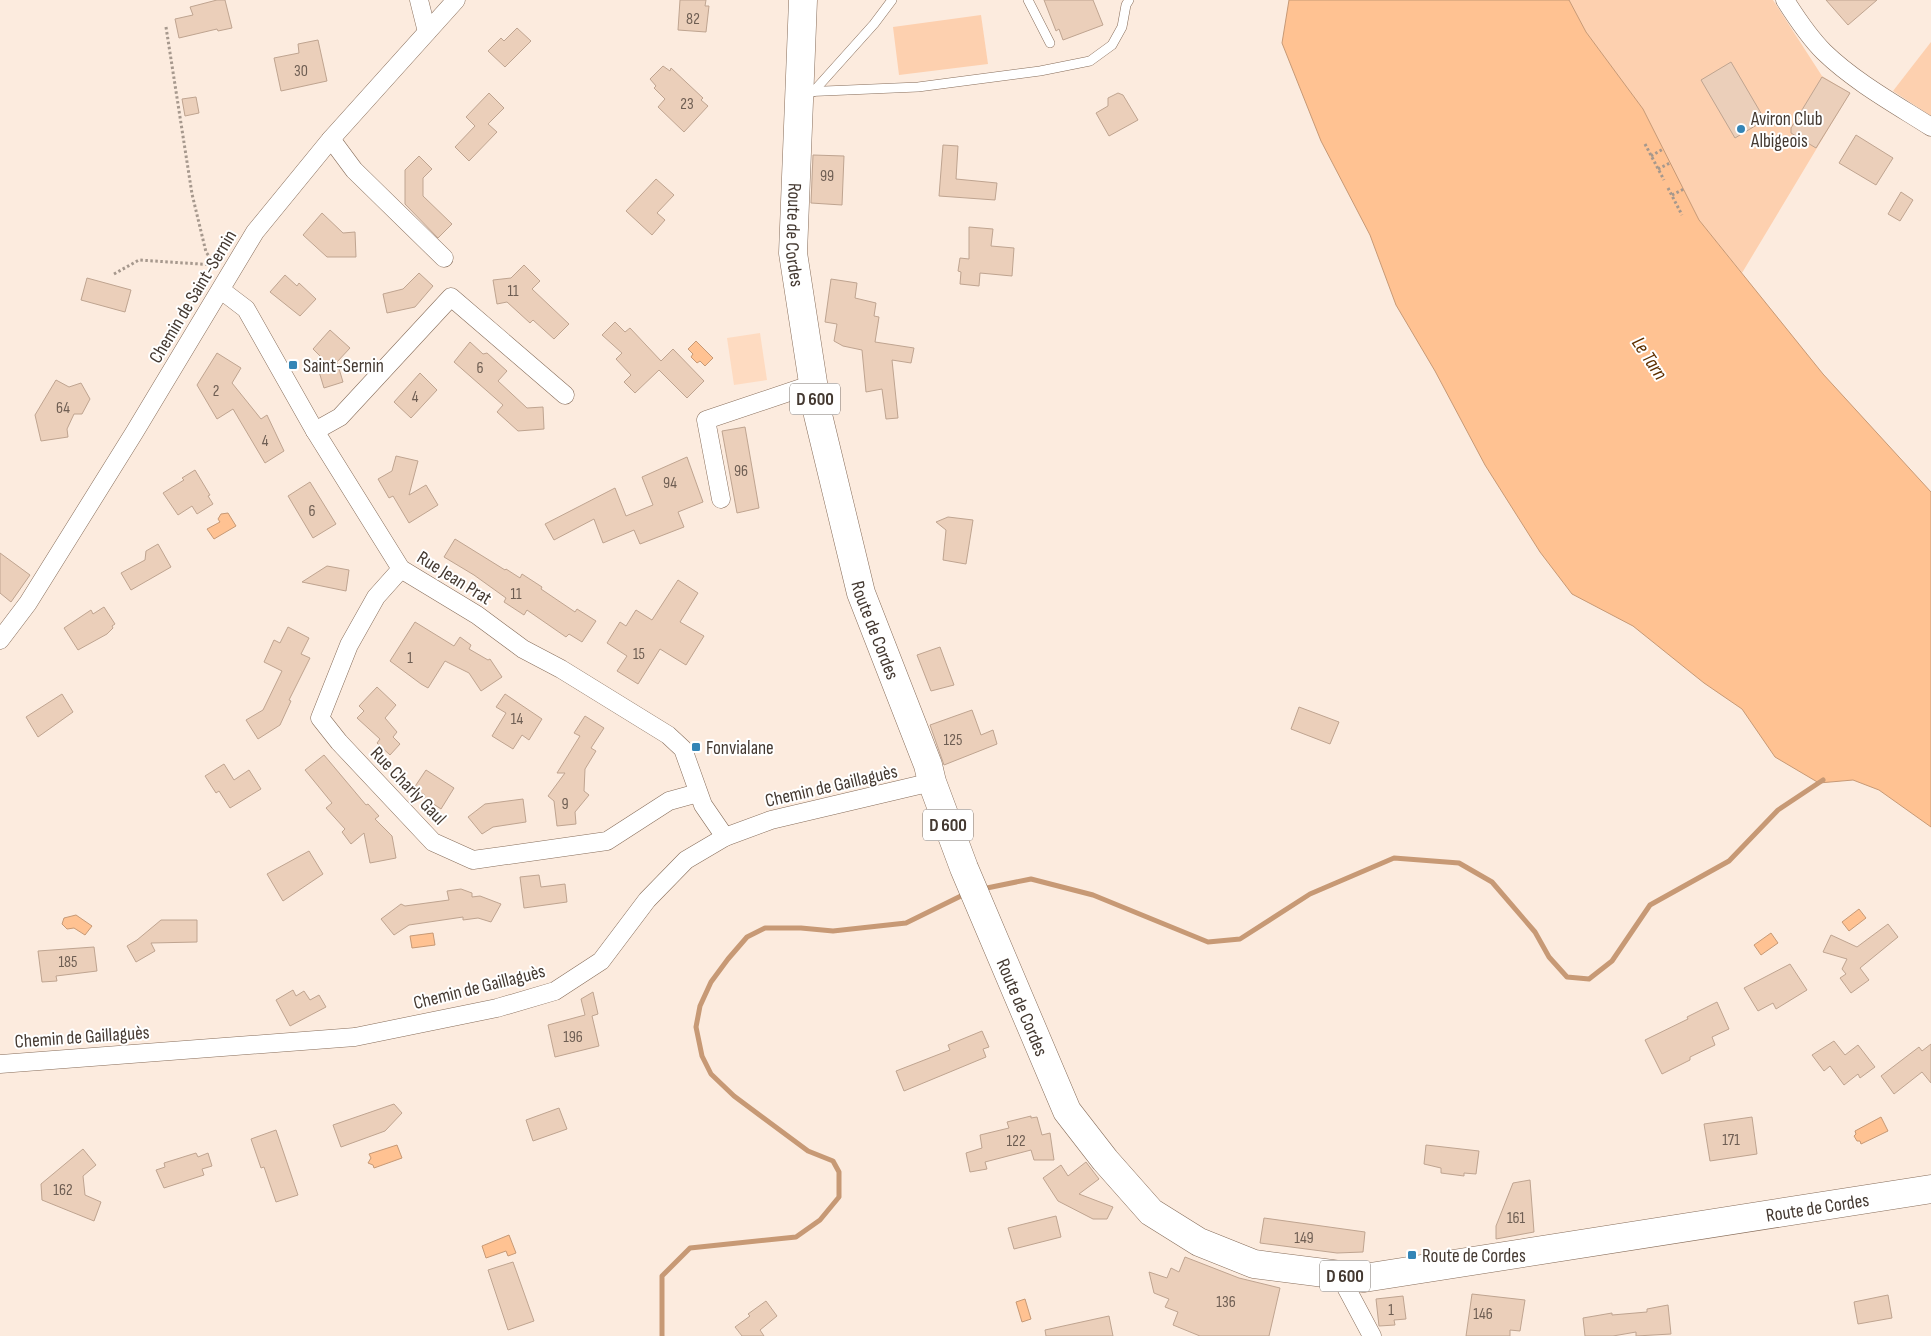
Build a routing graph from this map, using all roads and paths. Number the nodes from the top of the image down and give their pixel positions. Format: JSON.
{"nodes":[{"id":1,"x":419,"y":0,"type":"edge"},
{"id":2,"x":456,"y":0,"type":"edge"},
{"id":3,"x":803,"y":0,"type":"edge"},
{"id":4,"x":892,"y":0,"type":"edge"},
{"id":5,"x":1028,"y":0,"type":"edge"},
{"id":6,"x":1129,"y":0,"type":"edge"},
{"id":7,"x":1786,"y":0,"type":"edge"},
{"id":8,"x":166,"y":27,"type":"dead end"},
{"id":9,"x":428,"y":32,"type":"junction"},
{"id":10,"x":1050,"y":43,"type":"dead end"},
{"id":11,"x":806,"y":92,"type":"junction"},
{"id":12,"x":1931,"y":127,"type":"edge"},
{"id":13,"x":331,"y":138,"type":"junction"},
{"id":14,"x":1645,"y":144,"type":"dead end"},
{"id":15,"x":1663,"y":150,"type":"dead end"},
{"id":16,"x":1651,"y":156,"type":"junction"},
{"id":17,"x":1670,"y":163,"type":"dead end"},
{"id":18,"x":1658,"y":170,"type":"junction"},
{"id":19,"x":1664,"y":180,"type":"dead end"},
{"id":20,"x":1668,"y":188,"type":"dead end"},
{"id":21,"x":1684,"y":189,"type":"dead end"},
{"id":22,"x":1672,"y":195,"type":"junction"},
{"id":23,"x":1682,"y":215,"type":"dead end"},
{"id":24,"x":444,"y":258,"type":"dead end"},
{"id":25,"x":215,"y":265,"type":"junction"},
{"id":26,"x":114,"y":274,"type":"dead end"},
{"id":27,"x":224,"y":286,"type":"junction"},
{"id":28,"x":813,"y":384,"type":"junction"},
{"id":29,"x":565,"y":395,"type":"dead end"},
{"id":30,"x":315,"y":431,"type":"junction"},
{"id":31,"x":721,"y":499,"type":"dead end"},
{"id":32,"x":401,"y":569,"type":"junction"},
{"id":33,"x":0,"y":640,"type":"edge"},
{"id":34,"x":932,"y":782,"type":"junction"},
{"id":35,"x":698,"y":793,"type":"junction"},
{"id":36,"x":725,"y":837,"type":"junction"},
{"id":37,"x":0,"y":1064,"type":"edge"},
{"id":38,"x":1931,"y":1189,"type":"edge"},
{"id":39,"x":1340,"y":1276,"type":"junction"},
{"id":40,"x":1372,"y":1336,"type":"edge"}],
"edges":[{"from":1,"to":9,"type":"street"},
{"from":2,"to":9,"type":"street","name":"Chemin de Saint-Sernin"},
{"from":3,"to":11,"type":"main road","name":"Route de Cordes","number":"D 600"},
{"from":4,"to":11,"type":"lane"},
{"from":5,"to":10,"type":"lane"},
{"from":6,"to":11,"type":"lane"},
{"from":7,"to":12,"type":"street"},
{"from":8,"to":25,"type":"path"},
{"from":9,"to":13,"type":"street","name":"Chemin de Saint-Sernin"},
{"from":11,"to":28,"type":"main road","name":"Route de Cordes","number":"D 600"},
{"from":13,"to":24,"type":"street"},
{"from":13,"to":27,"type":"street","name":"Chemin de Saint-Sernin"},
{"from":14,"to":16,"type":"path"},
{"from":15,"to":16,"type":"path"},
{"from":16,"to":18,"type":"path"},
{"from":17,"to":18,"type":"path"},
{"from":18,"to":19,"type":"path"},
{"from":20,"to":22,"type":"path"},
{"from":21,"to":22,"type":"path"},
{"from":22,"to":23,"type":"path"},
{"from":25,"to":26,"type":"path"},
{"from":25,"to":27,"type":"path"},
{"from":27,"to":30,"type":"street","name":"Rue Jean Prat"},
{"from":27,"to":33,"type":"street","name":"Chemin de Saint-Sernin"},
{"from":28,"to":31,"type":"street"},
{"from":28,"to":34,"type":"main road","name":"Route de Cordes","number":"D 600"},
{"from":29,"to":30,"type":"street"},
{"from":30,"to":32,"type":"street","name":"Rue Jean Prat"},
{"from":32,"to":35,"type":"street","name":"Rue Jean Prat"},
{"from":32,"to":35,"type":"street","name":"Rue Charly Gaul"},
{"from":34,"to":36,"type":"street","name":"Chemin de Gaillaguès"},
{"from":34,"to":39,"type":"main road","name":"Route de Cordes","number":"D 600"},
{"from":35,"to":36,"type":"street","name":"Rue Jean Prat"},
{"from":36,"to":37,"type":"street","name":"Chemin de Gaillaguès"},
{"from":38,"to":39,"type":"main road","name":"Route de Cordes","number":"D 600"},
{"from":39,"to":40,"type":"street"}]}
